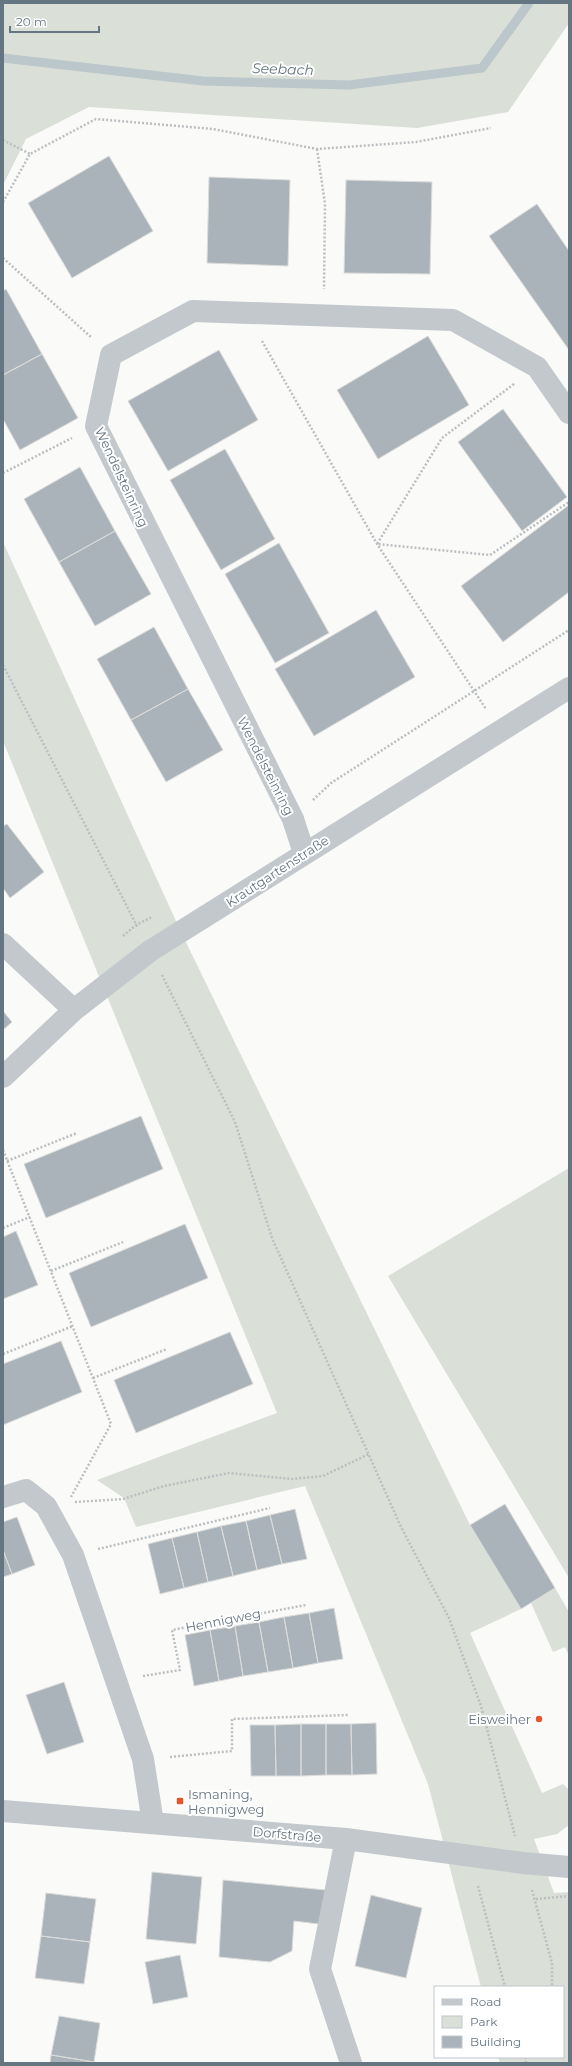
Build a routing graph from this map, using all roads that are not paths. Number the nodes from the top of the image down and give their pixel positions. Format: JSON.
{"nodes":[{"id":1,"x":569,"y":413,"type":"edge"},
{"id":2,"x":569,"y":688,"type":"edge"},
{"id":3,"x":304,"y":853,"type":"junction"},
{"id":4,"x":3,"y":944,"type":"edge"},
{"id":5,"x":74,"y":1010,"type":"junction"},
{"id":6,"x":3,"y":1077,"type":"edge"},
{"id":7,"x":3,"y":1497,"type":"edge"},
{"id":8,"x":3,"y":1811,"type":"edge"},
{"id":9,"x":153,"y":1823,"type":"junction"},
{"id":10,"x":346,"y":1839,"type":"junction"},
{"id":11,"x":569,"y":1867,"type":"edge"},
{"id":12,"x":351,"y":2063,"type":"edge"}],
"edges":[{"from":1,"to":3,"type":"street","name":"Wendelsteinring"},
{"from":2,"to":3,"type":"street","name":"Krautgartenstraße"},
{"from":3,"to":5,"type":"street","name":"Krautgartenstraße"},
{"from":4,"to":5,"type":"street"},
{"from":5,"to":6,"type":"street","name":"Krautgartenstraße"},
{"from":7,"to":9,"type":"street"},
{"from":8,"to":9,"type":"street","name":"Dorfstraße"},
{"from":9,"to":10,"type":"street","name":"Dorfstraße"},
{"from":10,"to":11,"type":"street","name":"Dorfstraße"},
{"from":10,"to":12,"type":"street"}]}
